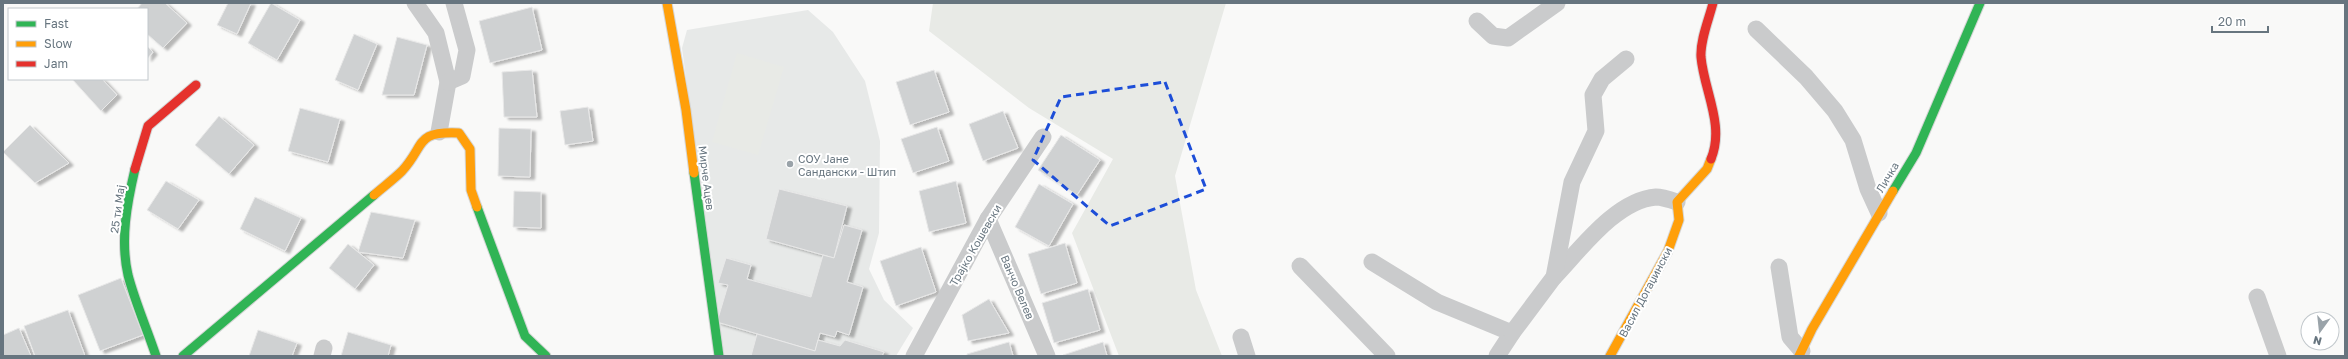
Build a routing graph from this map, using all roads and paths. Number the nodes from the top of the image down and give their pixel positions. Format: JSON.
{"nodes":[{"id":1,"x":415,"y":3,"type":"edge"},
{"id":2,"x":454,"y":3,"type":"edge"},
{"id":3,"x":667,"y":3,"type":"edge"},
{"id":4,"x":1557,"y":3,"type":"edge"},
{"id":5,"x":1713,"y":3,"type":"edge"},
{"id":6,"x":1980,"y":3,"type":"edge"},
{"id":7,"x":1477,"y":21,"type":"dead end"},
{"id":8,"x":1756,"y":29,"type":"dead end"},
{"id":9,"x":1626,"y":59,"type":"dead end"},
{"id":10,"x":448,"y":82,"type":"junction"},
{"id":11,"x":196,"y":85,"type":"dead end"},
{"id":12,"x":438,"y":132,"type":"junction"},
{"id":13,"x":1043,"y":137,"type":"dead end"},
{"id":14,"x":1677,"y":202,"type":"junction"},
{"id":15,"x":1879,"y":214,"type":"junction"},
{"id":16,"x":988,"y":219,"type":"junction"},
{"id":17,"x":1372,"y":262,"type":"dead end"},
{"id":18,"x":1300,"y":266,"type":"dead end"},
{"id":19,"x":1778,"y":267,"type":"dead end"},
{"id":20,"x":1554,"y":278,"type":"junction"},
{"id":21,"x":2256,"y":298,"type":"dead end"},
{"id":22,"x":1512,"y":333,"type":"junction"},
{"id":23,"x":1241,"y":338,"type":"dead end"},
{"id":24,"x":1800,"y":353,"type":"edge"},
{"id":25,"x":156,"y":356,"type":"edge"},
{"id":26,"x":184,"y":356,"type":"edge"},
{"id":27,"x":546,"y":356,"type":"edge"},
{"id":28,"x":719,"y":356,"type":"edge"},
{"id":29,"x":914,"y":356,"type":"edge"},
{"id":30,"x":1047,"y":356,"type":"edge"},
{"id":31,"x":1247,"y":356,"type":"edge"},
{"id":32,"x":1387,"y":356,"type":"edge"},
{"id":33,"x":1497,"y":356,"type":"edge"},
{"id":34,"x":1610,"y":356,"type":"edge"},
{"id":35,"x":2278,"y":356,"type":"edge"}],
"edges":[{"from":1,"to":10,"type":"street"},
{"from":2,"to":10,"type":"street"},
{"from":3,"to":28,"type":"street","name":"Мирче Ацев"},
{"from":4,"to":7,"type":"street"},
{"from":5,"to":14,"type":"street"},
{"from":6,"to":15,"type":"street","name":"Личка"},
{"from":8,"to":15,"type":"street"},
{"from":9,"to":20,"type":"street"},
{"from":10,"to":12,"type":"street"},
{"from":11,"to":25,"type":"street","name":"25 ти Мај"},
{"from":12,"to":26,"type":"street"},
{"from":12,"to":27,"type":"street"},
{"from":13,"to":16,"type":"street","name":"Трајко Кошевски"},
{"from":14,"to":20,"type":"street"},
{"from":14,"to":34,"type":"street","name":"Васил Догаџински"},
{"from":15,"to":24,"type":"street","name":"Личка"},
{"from":16,"to":29,"type":"street","name":"Трајко Кошевски"},
{"from":16,"to":30,"type":"street","name":"Ванчо Велев"},
{"from":17,"to":22,"type":"street"},
{"from":18,"to":32,"type":"street"},
{"from":19,"to":24,"type":"street"},
{"from":20,"to":22,"type":"street"},
{"from":21,"to":35,"type":"street"},
{"from":22,"to":33,"type":"street"},
{"from":23,"to":31,"type":"street"}]}
